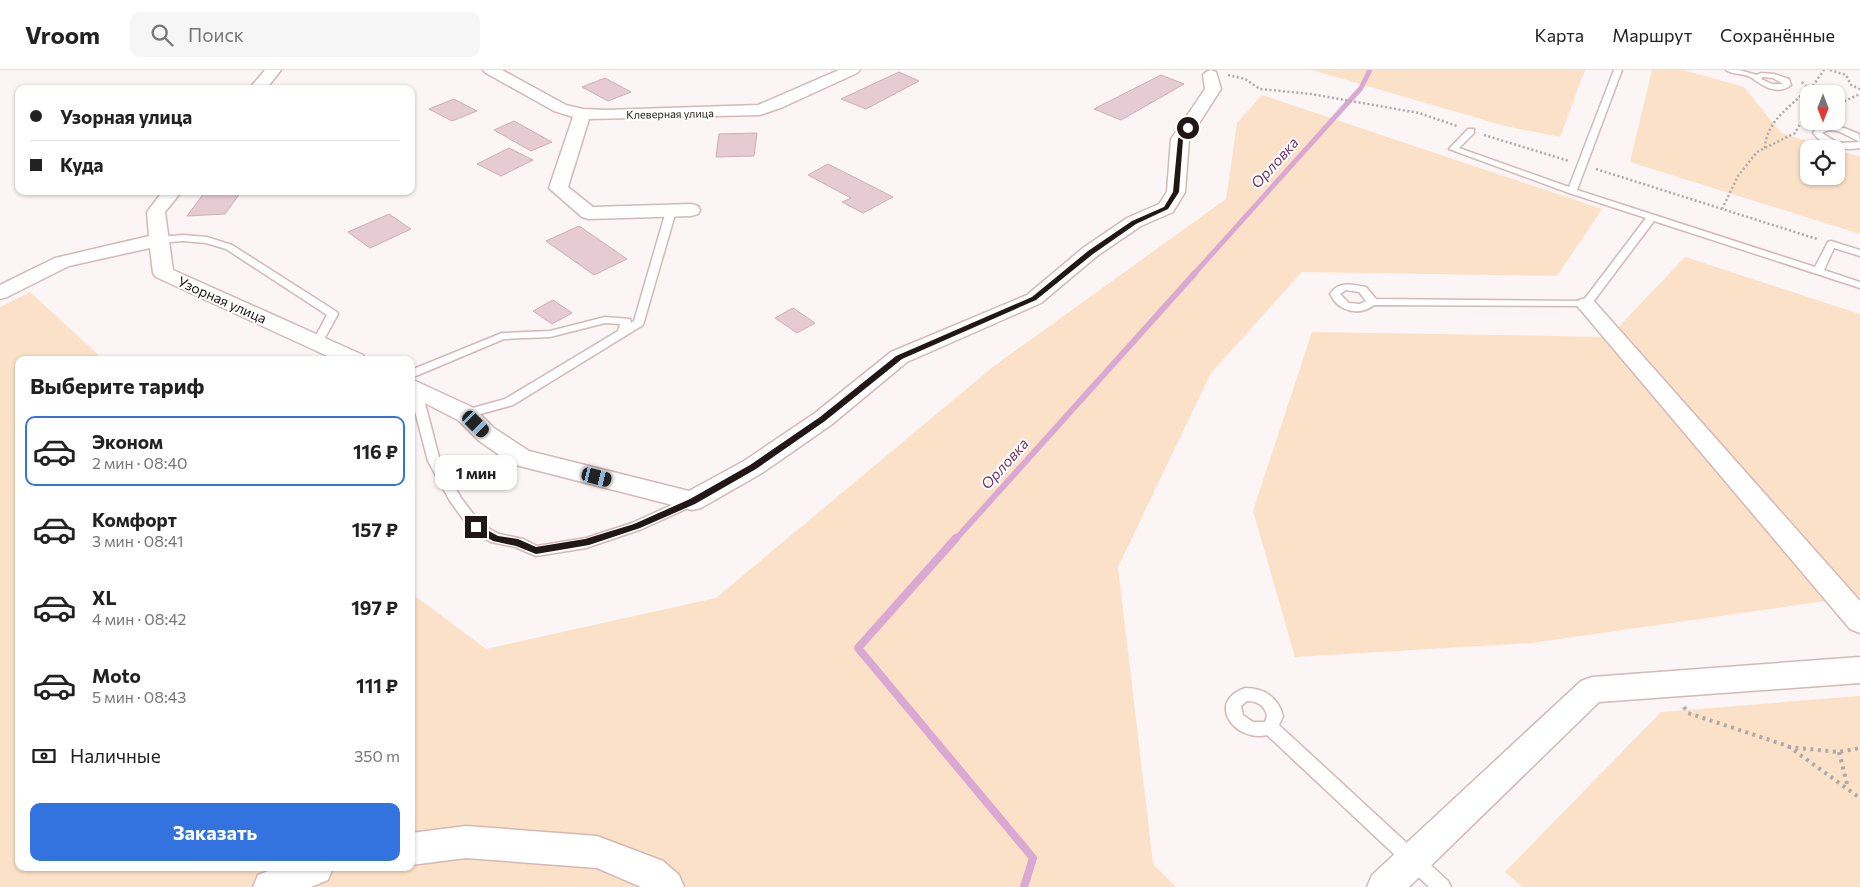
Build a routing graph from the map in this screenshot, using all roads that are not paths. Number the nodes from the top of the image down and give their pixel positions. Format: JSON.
{"nodes":[{"id":1,"x":273,"y":70,"type":"edge"},
{"id":2,"x":491,"y":70,"type":"edge"},
{"id":3,"x":852,"y":70,"type":"edge"},
{"id":4,"x":1618,"y":70,"type":"edge"},
{"id":5,"x":1730,"y":70,"type":"edge"},
{"id":6,"x":1211,"y":76,"type":"road end"},
{"id":7,"x":1778,"y":77,"type":"road end"},
{"id":8,"x":260,"y":85,"type":"edge"},
{"id":9,"x":582,"y":114,"type":"junction"},
{"id":10,"x":1471,"y":131,"type":"road end"},
{"id":11,"x":1860,"y":139,"type":"edge"},
{"id":12,"x":1860,"y":145,"type":"edge"},
{"id":13,"x":1572,"y":191,"type":"junction"},
{"id":14,"x":170,"y":195,"type":"edge"},
{"id":15,"x":671,"y":210,"type":"junction"},
{"id":16,"x":691,"y":210,"type":"dead end"},
{"id":17,"x":1652,"y":217,"type":"junction"},
{"id":18,"x":159,"y":240,"type":"junction"},
{"id":19,"x":1860,"y":253,"type":"edge"},
{"id":20,"x":1818,"y":271,"type":"junction"},
{"id":21,"x":1860,"y":285,"type":"edge"},
{"id":22,"x":0,"y":293,"type":"edge"},
{"id":23,"x":1372,"y":302,"type":"dead end"},
{"id":24,"x":1586,"y":304,"type":"junction"},
{"id":25,"x":623,"y":333,"type":"junction"},
{"id":26,"x":316,"y":342,"type":"junction"},
{"id":27,"x":346,"y":356,"type":"edge"},
{"id":28,"x":415,"y":381,"type":"edge"},
{"id":29,"x":415,"y":383,"type":"edge"},
{"id":30,"x":415,"y":390,"type":"edge"},
{"id":31,"x":466,"y":414,"type":"junction"},
{"id":32,"x":692,"y":501,"type":"junction"},
{"id":33,"x":1860,"y":621,"type":"edge"},
{"id":34,"x":1860,"y":670,"type":"edge"},
{"id":35,"x":1270,"y":727,"type":"dead end"},
{"id":36,"x":415,"y":848,"type":"edge"},
{"id":37,"x":1412,"y":860,"type":"junction"},
{"id":38,"x":309,"y":871,"type":"edge"},
{"id":39,"x":270,"y":887,"type":"edge"},
{"id":40,"x":667,"y":887,"type":"edge"},
{"id":41,"x":1384,"y":887,"type":"edge"},
{"id":42,"x":1442,"y":887,"type":"edge"}],
"edges":[{"from":1,"to":8,"type":"street"},
{"from":2,"to":9,"type":"street","name":"Клеверная улица"},
{"from":3,"to":9,"type":"street","name":"Клеверная улица"},
{"from":4,"to":13,"type":"lane"},
{"from":5,"to":7,"type":"lane"},
{"from":6,"to":32,"type":"street"},
{"from":9,"to":15,"type":"street"},
{"from":10,"to":13,"type":"lane"},
{"from":11,"to":12,"type":"lane"},
{"from":13,"to":17,"type":"lane"},
{"from":14,"to":18,"type":"street"},
{"from":15,"to":16,"type":"street"},
{"from":15,"to":25,"type":"lane"},
{"from":17,"to":20,"type":"lane"},
{"from":17,"to":24,"type":"lane"},
{"from":18,"to":22,"type":"street"},
{"from":18,"to":26,"type":"street","name":"Узорная улица"},
{"from":18,"to":26,"type":"lane"},
{"from":19,"to":20,"type":"lane"},
{"from":20,"to":21,"type":"lane"},
{"from":23,"to":24,"type":"lane"},
{"from":24,"to":33,"type":"street"},
{"from":25,"to":28,"type":"lane"},
{"from":25,"to":31,"type":"lane"},
{"from":26,"to":27,"type":"street","name":"Узорная улица"},
{"from":29,"to":31,"type":"street"},
{"from":30,"to":32,"type":"lane"},
{"from":31,"to":32,"type":"street"},
{"from":34,"to":37,"type":"street"},
{"from":35,"to":37,"type":"lane"},
{"from":36,"to":40,"type":"street"},
{"from":37,"to":41,"type":"street"},
{"from":37,"to":42,"type":"lane"},
{"from":38,"to":39,"type":"street"}]}
